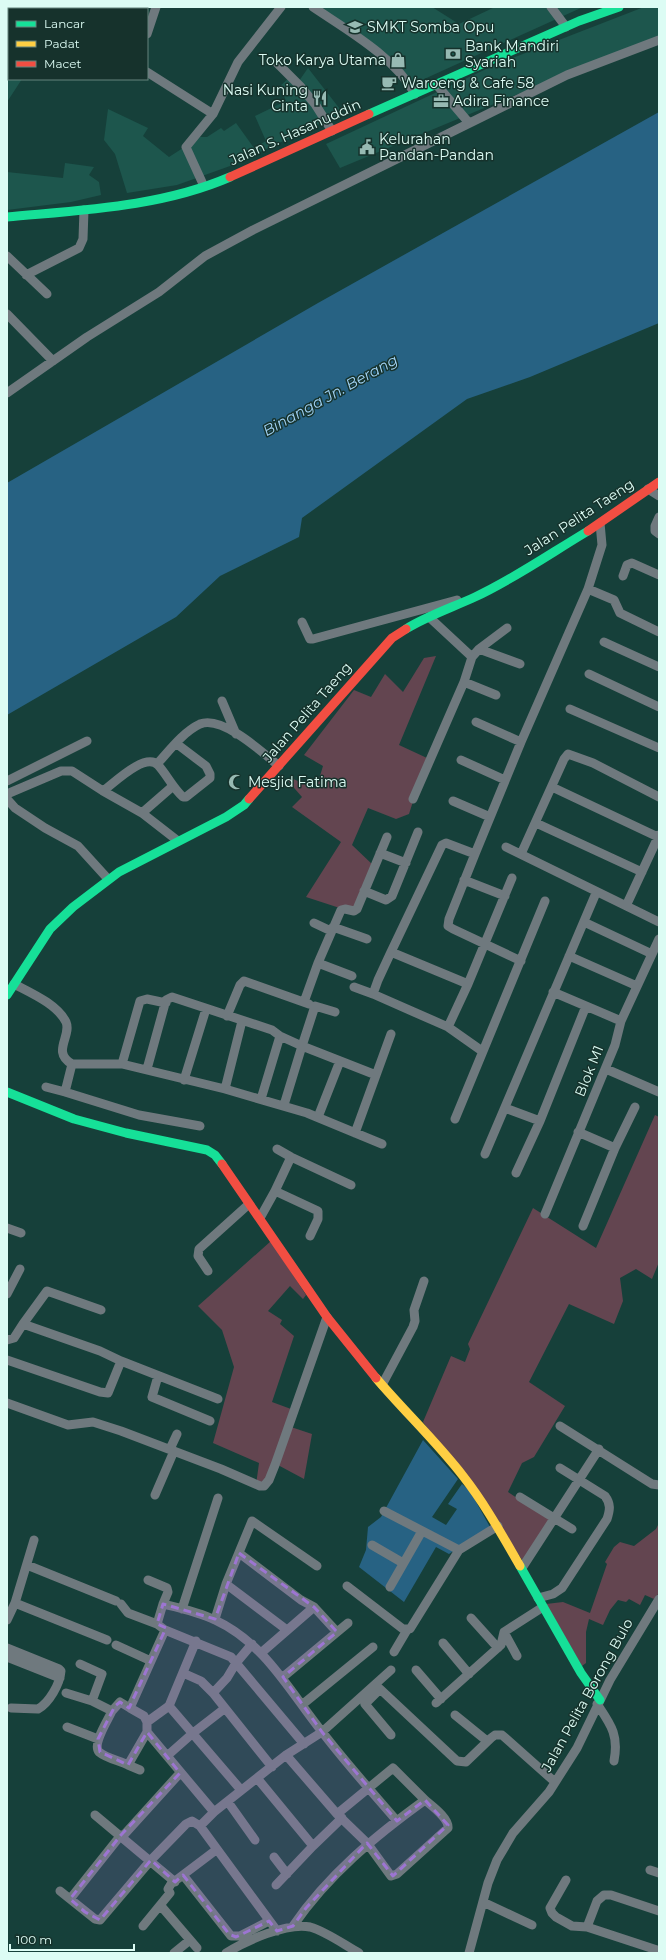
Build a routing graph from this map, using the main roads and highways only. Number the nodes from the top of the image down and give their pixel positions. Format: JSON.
{"nodes":[{"id":1,"x":591,"y":7,"type":"edge"},
{"id":2,"x":619,"y":7,"type":"edge"},
{"id":3,"x":577,"y":18,"type":"junction"},
{"id":4,"x":564,"y":24,"type":"junction"},
{"id":5,"x":413,"y":91,"type":"junction"},
{"id":6,"x":330,"y":128,"type":"junction"},
{"id":7,"x":7,"y":212,"type":"edge"},
{"id":8,"x":7,"y":217,"type":"edge"},
{"id":9,"x":659,"y":482,"type":"edge"},
{"id":10,"x":7,"y":995,"type":"edge"},
{"id":11,"x":7,"y":1092,"type":"edge"},
{"id":12,"x":599,"y":1702,"type":"road end"}],
"edges":[{"from":1,"to":3,"type":"main road"},
{"from":2,"to":3,"type":"main road"},
{"from":3,"to":4,"type":"main road","name":"Jalan S. Hasanuddin"},
{"from":4,"to":5,"type":"main road","name":"Jalan S. Hasanuddin"},
{"from":4,"to":5,"type":"main road","name":"Jalan S. Hasanuddin"},
{"from":5,"to":6,"type":"main road","name":"Jalan S. Hasanuddin"},
{"from":6,"to":7,"type":"main road","name":"Jalan S. Hasanuddin"},
{"from":6,"to":8,"type":"main road","name":"Jalan S. Hasanuddin"},
{"from":9,"to":10,"type":"main road","name":"Jalan Pelita Taeng"},
{"from":11,"to":12,"type":"main road"}]}
